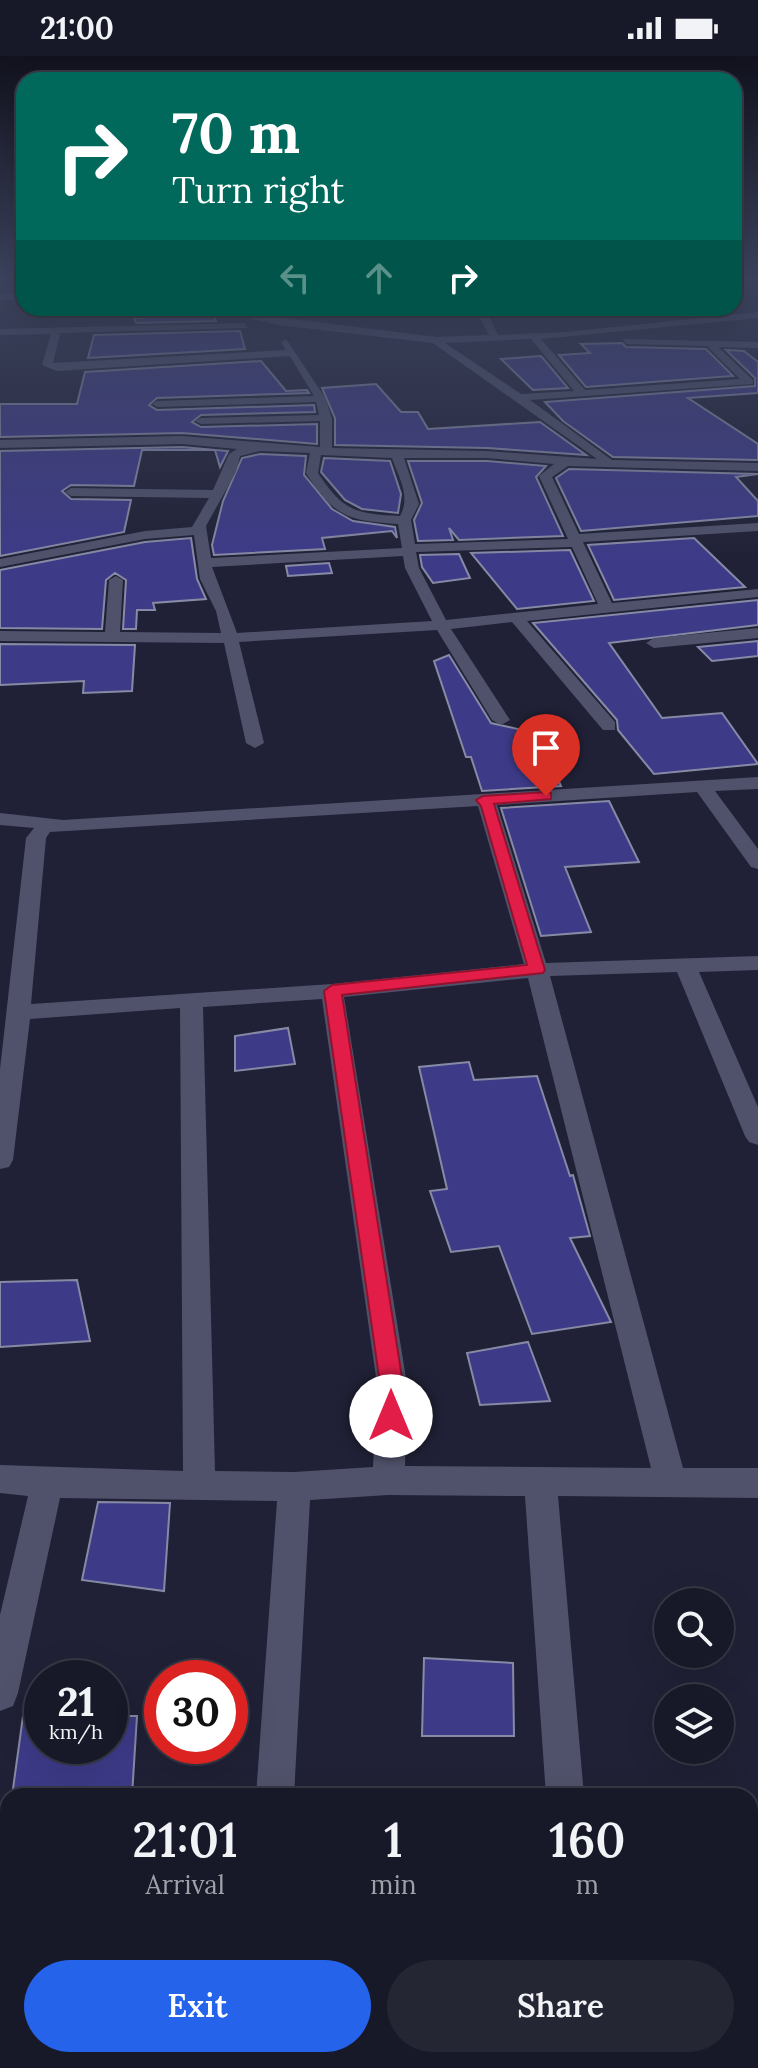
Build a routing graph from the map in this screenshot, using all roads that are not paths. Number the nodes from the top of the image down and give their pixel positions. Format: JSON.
{"nodes":[{"id":1,"x":305,"y":373,"type":"edge"},
{"id":2,"x":481,"y":373,"type":"edge"},
{"id":3,"x":565,"y":373,"type":"edge"},
{"id":4,"x":753,"y":384,"type":"edge"},
{"id":5,"x":581,"y":392,"type":"junction"},
{"id":6,"x":516,"y":398,"type":"junction"},
{"id":7,"x":321,"y":399,"type":"junction"},
{"id":8,"x":157,"y":404,"type":"dead end"},
{"id":9,"x":325,"y":418,"type":"junction"},
{"id":10,"x":201,"y":421,"type":"dead end"},
{"id":11,"x":0,"y":444,"type":"edge"},
{"id":12,"x":258,"y":448,"type":"junction"},
{"id":13,"x":321,"y":452,"type":"junction"},
{"id":14,"x":397,"y":454,"type":"junction"},
{"id":15,"x":565,"y":462,"type":"junction"},
{"id":16,"x":609,"y":463,"type":"junction"},
{"id":17,"x":758,"y":467,"type":"edge"},
{"id":18,"x":71,"y":492,"type":"dead end"},
{"id":19,"x":216,"y":494,"type":"junction"},
{"id":20,"x":404,"y":520,"type":"junction"},
{"id":21,"x":758,"y":527,"type":"edge"},
{"id":22,"x":200,"y":530,"type":"junction"},
{"id":23,"x":575,"y":541,"type":"junction"},
{"id":24,"x":409,"y":550,"type":"junction"},
{"id":25,"x":0,"y":563,"type":"edge"},
{"id":26,"x":206,"y":563,"type":"junction"},
{"id":27,"x":116,"y":580,"type":"dead end"},
{"id":28,"x":758,"y":593,"type":"edge"},
{"id":29,"x":607,"y":608,"type":"junction"},
{"id":30,"x":515,"y":616,"type":"junction"},
{"id":31,"x":441,"y":625,"type":"junction"},
{"id":32,"x":758,"y":633,"type":"edge"},
{"id":33,"x":0,"y":636,"type":"edge"},
{"id":34,"x":112,"y":637,"type":"junction"},
{"id":35,"x":232,"y":638,"type":"junction"},
{"id":36,"x":654,"y":643,"type":"dead end"},
{"id":37,"x":501,"y":720,"type":"dead end"},
{"id":38,"x":609,"y":726,"type":"dead end"},
{"id":39,"x":255,"y":743,"type":"dead end"},
{"id":40,"x":758,"y":783,"type":"edge"},
{"id":41,"x":702,"y":786,"type":"junction"},
{"id":42,"x":483,"y":800,"type":"junction"},
{"id":43,"x":0,"y":819,"type":"edge"},
{"id":44,"x":56,"y":824,"type":"junction"},
{"id":45,"x":758,"y":863,"type":"edge"},
{"id":46,"x":758,"y":963,"type":"edge"},
{"id":47,"x":685,"y":964,"type":"junction"},
{"id":48,"x":537,"y":970,"type":"junction"},
{"id":49,"x":332,"y":991,"type":"junction"},
{"id":50,"x":191,"y":1000,"type":"junction"},
{"id":51,"x":12,"y":1026,"type":"edge"},
{"id":52,"x":758,"y":1136,"type":"edge"},
{"id":53,"x":0,"y":1160,"type":"edge"},
{"id":54,"x":0,"y":1479,"type":"edge"},
{"id":55,"x":388,"y":1480,"type":"junction"},
{"id":56,"x":540,"y":1480,"type":"junction"},
{"id":57,"x":670,"y":1480,"type":"junction"},
{"id":58,"x":47,"y":1483,"type":"junction"},
{"id":59,"x":758,"y":1483,"type":"edge"},
{"id":60,"x":199,"y":1485,"type":"junction"},
{"id":61,"x":294,"y":1487,"type":"junction"},
{"id":62,"x":0,"y":1693,"type":"edge"},
{"id":63,"x":275,"y":1788,"type":"edge"},
{"id":64,"x":564,"y":1788,"type":"edge"}],
"edges":[{"from":1,"to":7,"type":"street"},
{"from":2,"to":6,"type":"street"},
{"from":3,"to":5,"type":"street"},
{"from":4,"to":5,"type":"street"},
{"from":5,"to":6,"type":"street"},
{"from":6,"to":16,"type":"street"},
{"from":7,"to":8,"type":"street"},
{"from":7,"to":9,"type":"street"},
{"from":9,"to":10,"type":"street"},
{"from":9,"to":13,"type":"street"},
{"from":11,"to":12,"type":"street"},
{"from":12,"to":13,"type":"street"},
{"from":12,"to":19,"type":"street"},
{"from":13,"to":14,"type":"street"},
{"from":13,"to":20,"type":"street"},
{"from":14,"to":15,"type":"street"},
{"from":14,"to":20,"type":"street"},
{"from":15,"to":16,"type":"street"},
{"from":15,"to":23,"type":"street"},
{"from":16,"to":17,"type":"street"},
{"from":18,"to":19,"type":"street"},
{"from":19,"to":22,"type":"street"},
{"from":20,"to":24,"type":"street"},
{"from":21,"to":23,"type":"street"},
{"from":22,"to":25,"type":"street"},
{"from":22,"to":26,"type":"street"},
{"from":23,"to":24,"type":"street"},
{"from":23,"to":29,"type":"street"},
{"from":24,"to":26,"type":"street"},
{"from":24,"to":31,"type":"street"},
{"from":26,"to":35,"type":"street"},
{"from":27,"to":34,"type":"street"},
{"from":28,"to":29,"type":"street"},
{"from":29,"to":30,"type":"street"},
{"from":30,"to":31,"type":"street"},
{"from":30,"to":38,"type":"street"},
{"from":31,"to":35,"type":"street"},
{"from":31,"to":37,"type":"street"},
{"from":32,"to":36,"type":"street"},
{"from":33,"to":34,"type":"street"},
{"from":34,"to":35,"type":"street"},
{"from":35,"to":39,"type":"street"},
{"from":40,"to":41,"type":"street"},
{"from":41,"to":42,"type":"street"},
{"from":41,"to":45,"type":"street"},
{"from":42,"to":44,"type":"street"},
{"from":42,"to":48,"type":"street"},
{"from":43,"to":44,"type":"street"},
{"from":44,"to":51,"type":"street"},
{"from":46,"to":47,"type":"street"},
{"from":47,"to":48,"type":"street"},
{"from":47,"to":52,"type":"street"},
{"from":48,"to":49,"type":"street"},
{"from":48,"to":57,"type":"street"},
{"from":49,"to":50,"type":"street"},
{"from":49,"to":55,"type":"street"},
{"from":50,"to":51,"type":"street"},
{"from":50,"to":60,"type":"street"},
{"from":51,"to":53,"type":"street"},
{"from":54,"to":58,"type":"street"},
{"from":55,"to":56,"type":"street"},
{"from":55,"to":61,"type":"street"},
{"from":56,"to":57,"type":"street"},
{"from":56,"to":64,"type":"street"},
{"from":57,"to":59,"type":"street"},
{"from":58,"to":60,"type":"street"},
{"from":58,"to":62,"type":"street"},
{"from":60,"to":61,"type":"street"},
{"from":61,"to":63,"type":"street"}]}
